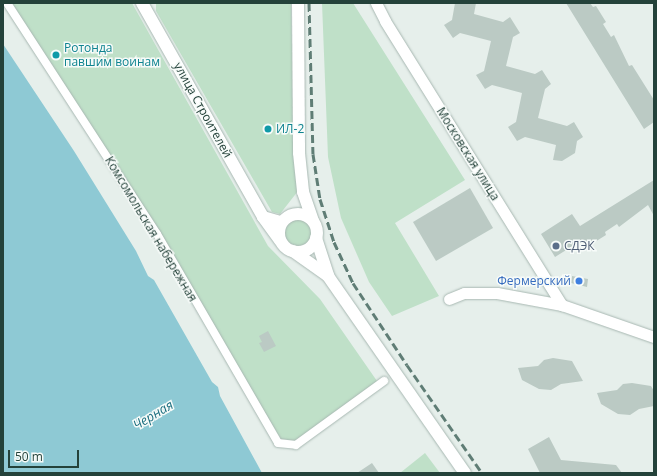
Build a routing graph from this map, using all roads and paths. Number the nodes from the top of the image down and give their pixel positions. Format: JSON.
{"nodes":[{"id":1,"x":7,"y":3,"type":"edge"},
{"id":2,"x":142,"y":3,"type":"edge"},
{"id":3,"x":298,"y":3,"type":"edge"},
{"id":4,"x":376,"y":3,"type":"edge"},
{"id":5,"x":303,"y":192,"type":"junction"},
{"id":6,"x":263,"y":217,"type":"junction"},
{"id":7,"x":286,"y":219,"type":"junction"},
{"id":8,"x":313,"y":220,"type":"junction"},
{"id":9,"x":316,"y":238,"type":"junction"},
{"id":10,"x":280,"y":240,"type":"junction"},
{"id":11,"x":293,"y":252,"type":"junction"},
{"id":12,"x":328,"y":276,"type":"junction"},
{"id":13,"x":449,"y":300,"type":"dead end"},
{"id":14,"x":562,"y":305,"type":"junction"},
{"id":15,"x":654,"y":337,"type":"edge"},
{"id":16,"x":384,"y":381,"type":"dead end"},
{"id":17,"x":465,"y":473,"type":"edge"}],
"edges":[{"from":1,"to":16,"type":"street","name":"Комсомольская набережная"},
{"from":2,"to":6,"type":"main road","name":"улица Строителей"},
{"from":3,"to":5,"type":"main road"},
{"from":4,"to":14,"type":"street","name":"Московская улица"},
{"from":5,"to":7,"type":"main road"},
{"from":5,"to":8,"type":"main road"},
{"from":6,"to":7,"type":"main road"},
{"from":6,"to":10,"type":"main road","name":"улица Строителей"},
{"from":7,"to":8,"type":"main road"},
{"from":7,"to":10,"type":"main road"},
{"from":8,"to":9,"type":"main road"},
{"from":9,"to":11,"type":"main road"},
{"from":9,"to":12,"type":"main road"},
{"from":10,"to":11,"type":"main road"},
{"from":11,"to":12,"type":"main road"},
{"from":12,"to":17,"type":"main road"},
{"from":13,"to":14,"type":"street"},
{"from":14,"to":15,"type":"street"}]}
